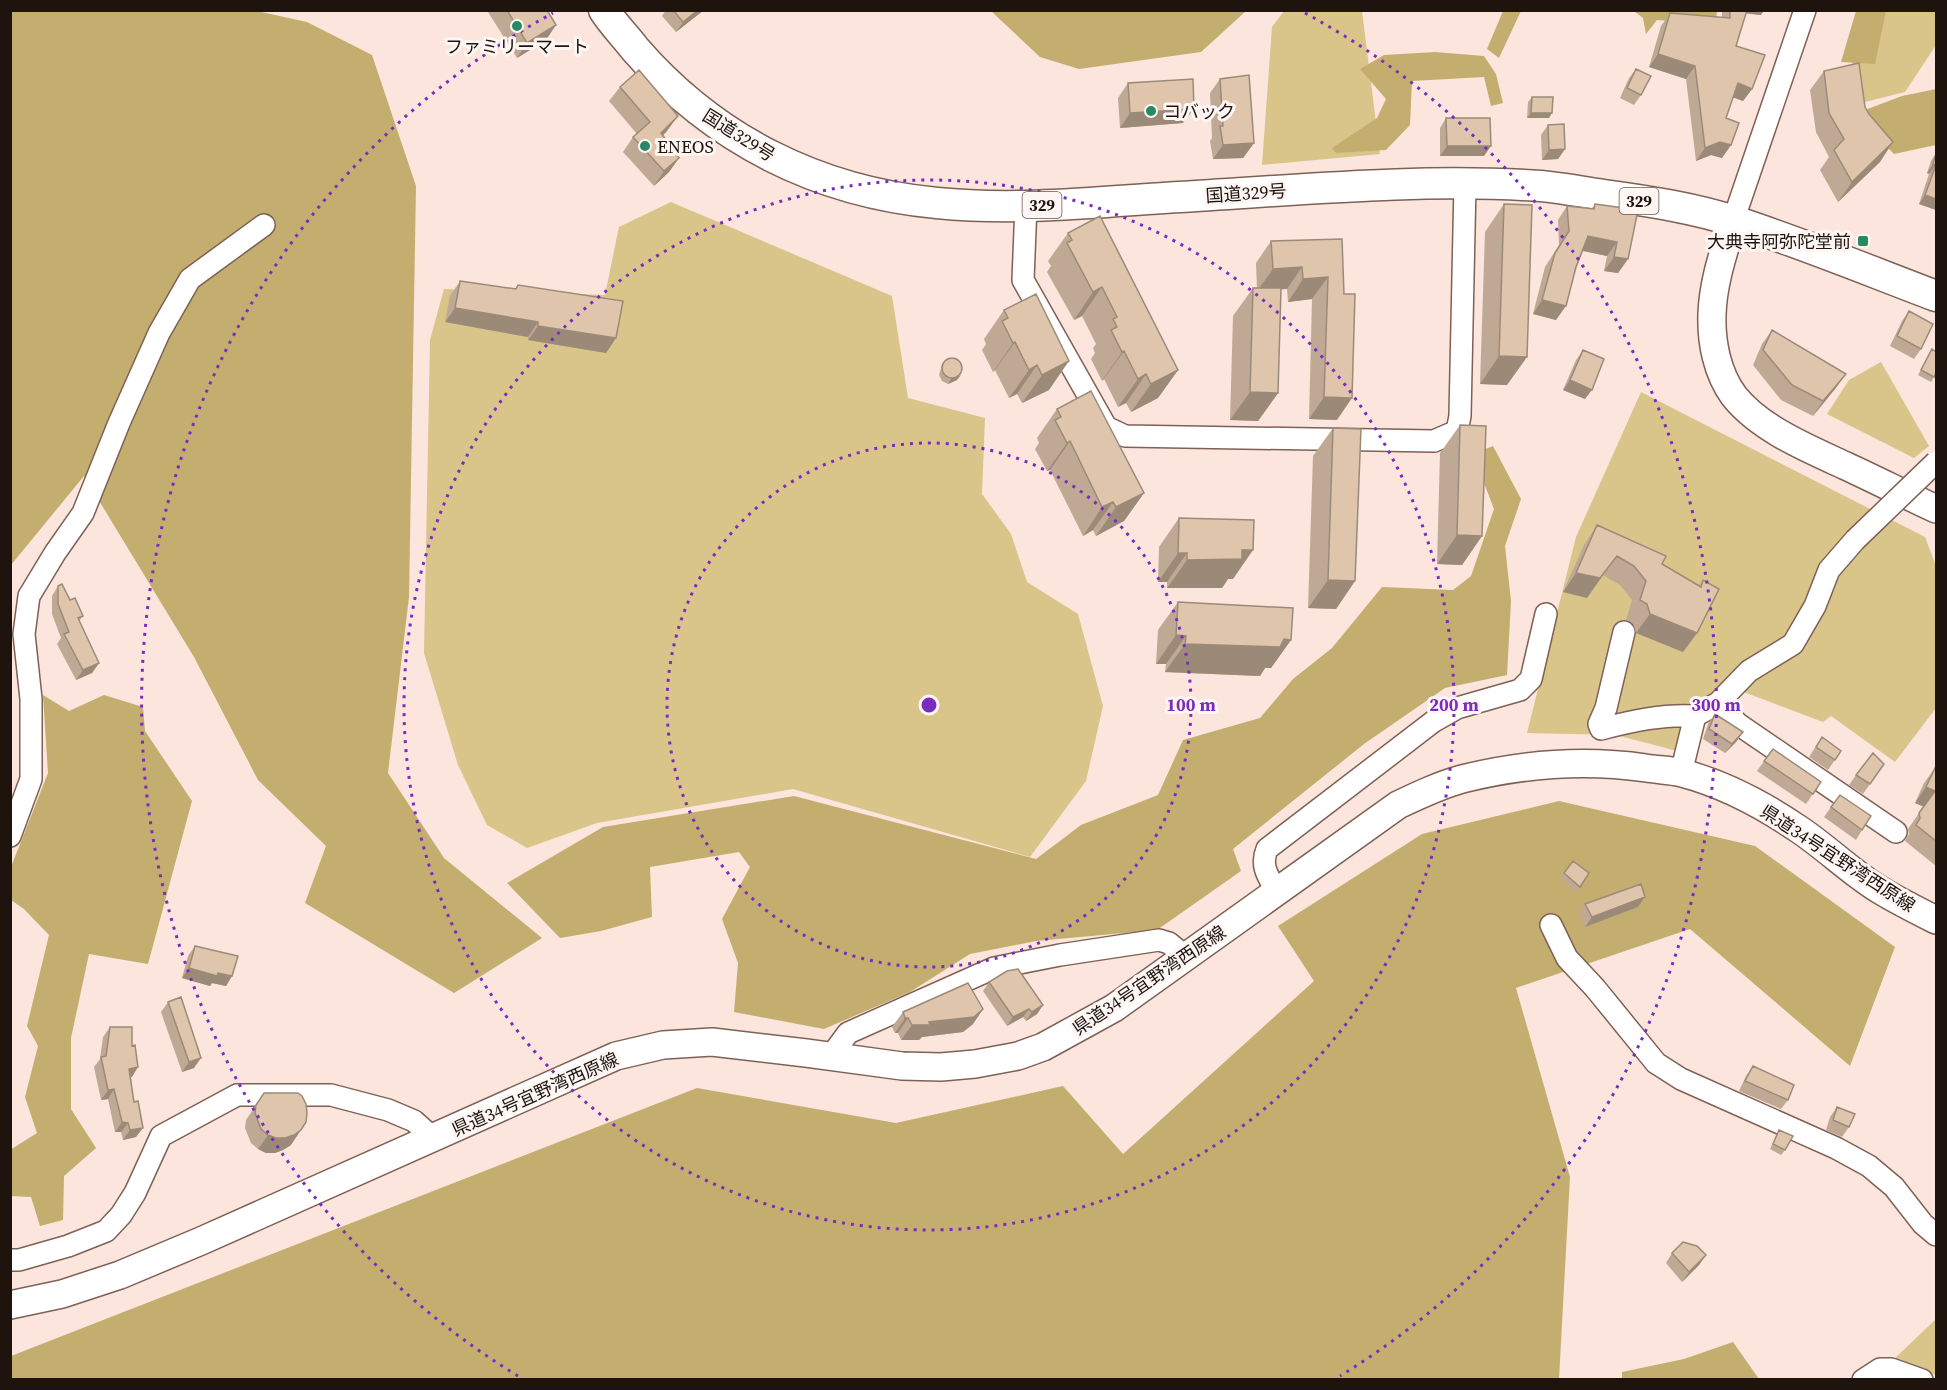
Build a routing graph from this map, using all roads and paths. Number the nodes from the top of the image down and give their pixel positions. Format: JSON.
{"nodes":[{"id":1,"x":604,"y":10,"type":"edge"},
{"id":2,"x":1805,"y":10,"type":"edge"},
{"id":3,"x":1465,"y":184,"type":"junction"},
{"id":4,"x":1026,"y":206,"type":"junction"},
{"id":5,"x":1733,"y":221,"type":"junction"},
{"id":6,"x":264,"y":225,"type":"dead end"},
{"id":7,"x":1936,"y":296,"type":"edge"},
{"id":8,"x":1936,"y":462,"type":"edge"},
{"id":9,"x":1936,"y":509,"type":"edge"},
{"id":10,"x":1546,"y":614,"type":"dead end"},
{"id":11,"x":1624,"y":632,"type":"dead end"},
{"id":12,"x":1718,"y":703,"type":"junction"},
{"id":13,"x":1695,"y":716,"type":"junction"},
{"id":14,"x":1681,"y":773,"type":"junction"},
{"id":15,"x":1896,"y":832,"type":"dead end"},
{"id":16,"x":10,"y":836,"type":"edge"},
{"id":17,"x":1277,"y":891,"type":"junction"},
{"id":18,"x":1936,"y":920,"type":"edge"},
{"id":19,"x":1551,"y":925,"type":"dead end"},
{"id":20,"x":1186,"y":957,"type":"junction"},
{"id":21,"x":831,"y":1056,"type":"junction"},
{"id":22,"x":433,"y":1138,"type":"junction"},
{"id":23,"x":1936,"y":1235,"type":"edge"},
{"id":24,"x":10,"y":1260,"type":"edge"},
{"id":25,"x":10,"y":1305,"type":"edge"},
{"id":26,"x":1863,"y":1380,"type":"edge"},
{"id":27,"x":1922,"y":1380,"type":"edge"}],
"edges":[{"from":1,"to":4,"type":"highway","name":"国道329号","number":"329"},
{"from":2,"to":5,"type":"street"},
{"from":3,"to":4,"type":"highway","name":"国道329号","number":"329"},
{"from":3,"to":4,"type":"street"},
{"from":3,"to":5,"type":"highway","name":"国道329号","number":"329"},
{"from":5,"to":7,"type":"highway","name":"国道329号","number":"329"},
{"from":5,"to":9,"type":"main road"},
{"from":6,"to":16,"type":"street"},
{"from":8,"to":12,"type":"street","bridge":true},
{"from":10,"to":17,"type":"street"},
{"from":11,"to":13,"type":"street"},
{"from":12,"to":13,"type":"street"},
{"from":12,"to":15,"type":"street"},
{"from":13,"to":14,"type":"street"},
{"from":14,"to":17,"type":"main road","name":"県道34号宜野湾西原線"},
{"from":14,"to":18,"type":"main road","name":"県道34号宜野湾西原線"},
{"from":17,"to":20,"type":"main road","name":"県道34号宜野湾西原線"},
{"from":19,"to":23,"type":"street"},
{"from":20,"to":21,"type":"main road","name":"県道34号宜野湾西原線"},
{"from":20,"to":21,"type":"street"},
{"from":21,"to":22,"type":"main road","name":"県道34号宜野湾西原線"},
{"from":22,"to":24,"type":"street"},
{"from":22,"to":25,"type":"main road","name":"県道34号宜野湾西原線"},
{"from":26,"to":27,"type":"street"}]}
